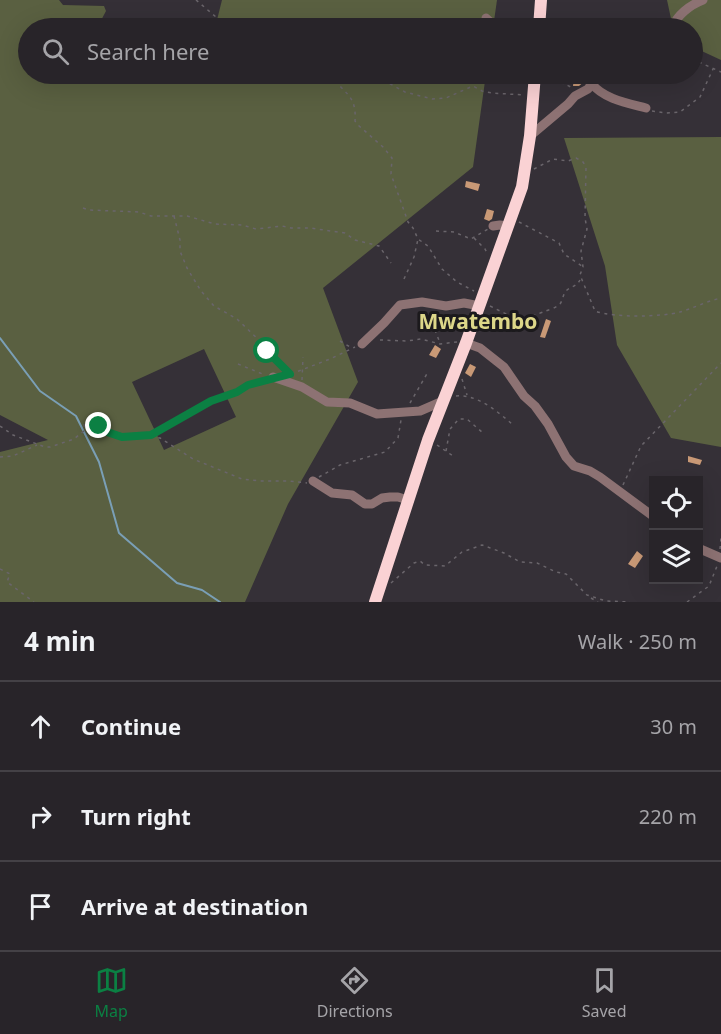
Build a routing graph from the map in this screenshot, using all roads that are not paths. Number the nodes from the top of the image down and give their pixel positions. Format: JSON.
{"nodes":[{"id":1,"x":541,"y":0,"type":"edge"},
{"id":2,"x":703,"y":0,"type":"edge"},
{"id":3,"x":540,"y":18,"type":"edge"},
{"id":4,"x":677,"y":18,"type":"edge"},
{"id":5,"x":535,"y":84,"type":"edge"},
{"id":6,"x":591,"y":84,"type":"joint"},
{"id":7,"x":646,"y":108,"type":"road end"},
{"id":8,"x":530,"y":136,"type":"junction"},
{"id":9,"x":509,"y":223,"type":"junction"},
{"id":10,"x":493,"y":226,"type":"road end"},
{"id":11,"x":481,"y":301,"type":"junction"},
{"id":12,"x":466,"y":343,"type":"junction"},
{"id":13,"x":362,"y":344,"type":"road end"},
{"id":14,"x":273,"y":377,"type":"road end"},
{"id":15,"x":444,"y":400,"type":"junction"},
{"id":16,"x":313,"y":481,"type":"road end"},
{"id":17,"x":408,"y":500,"type":"junction"},
{"id":18,"x":649,"y":513,"type":"edge"},
{"id":19,"x":703,"y":550,"type":"edge"},
{"id":20,"x":720,"y":557,"type":"edge"},
{"id":21,"x":375,"y":602,"type":"edge"}],
"edges":[{"from":1,"to":3,"type":"highway"},
{"from":2,"to":4,"type":"street"},
{"from":5,"to":8,"type":"highway"},
{"from":6,"to":7,"type":"street"},
{"from":6,"to":8,"type":"street"},
{"from":8,"to":9,"type":"highway"},
{"from":9,"to":10,"type":"street"},
{"from":9,"to":11,"type":"highway"},
{"from":11,"to":12,"type":"highway"},
{"from":11,"to":13,"type":"street"},
{"from":12,"to":15,"type":"highway"},
{"from":12,"to":18,"type":"street"},
{"from":14,"to":15,"type":"street"},
{"from":15,"to":17,"type":"highway"},
{"from":16,"to":17,"type":"street"},
{"from":17,"to":21,"type":"highway"},
{"from":19,"to":20,"type":"street"}]}
